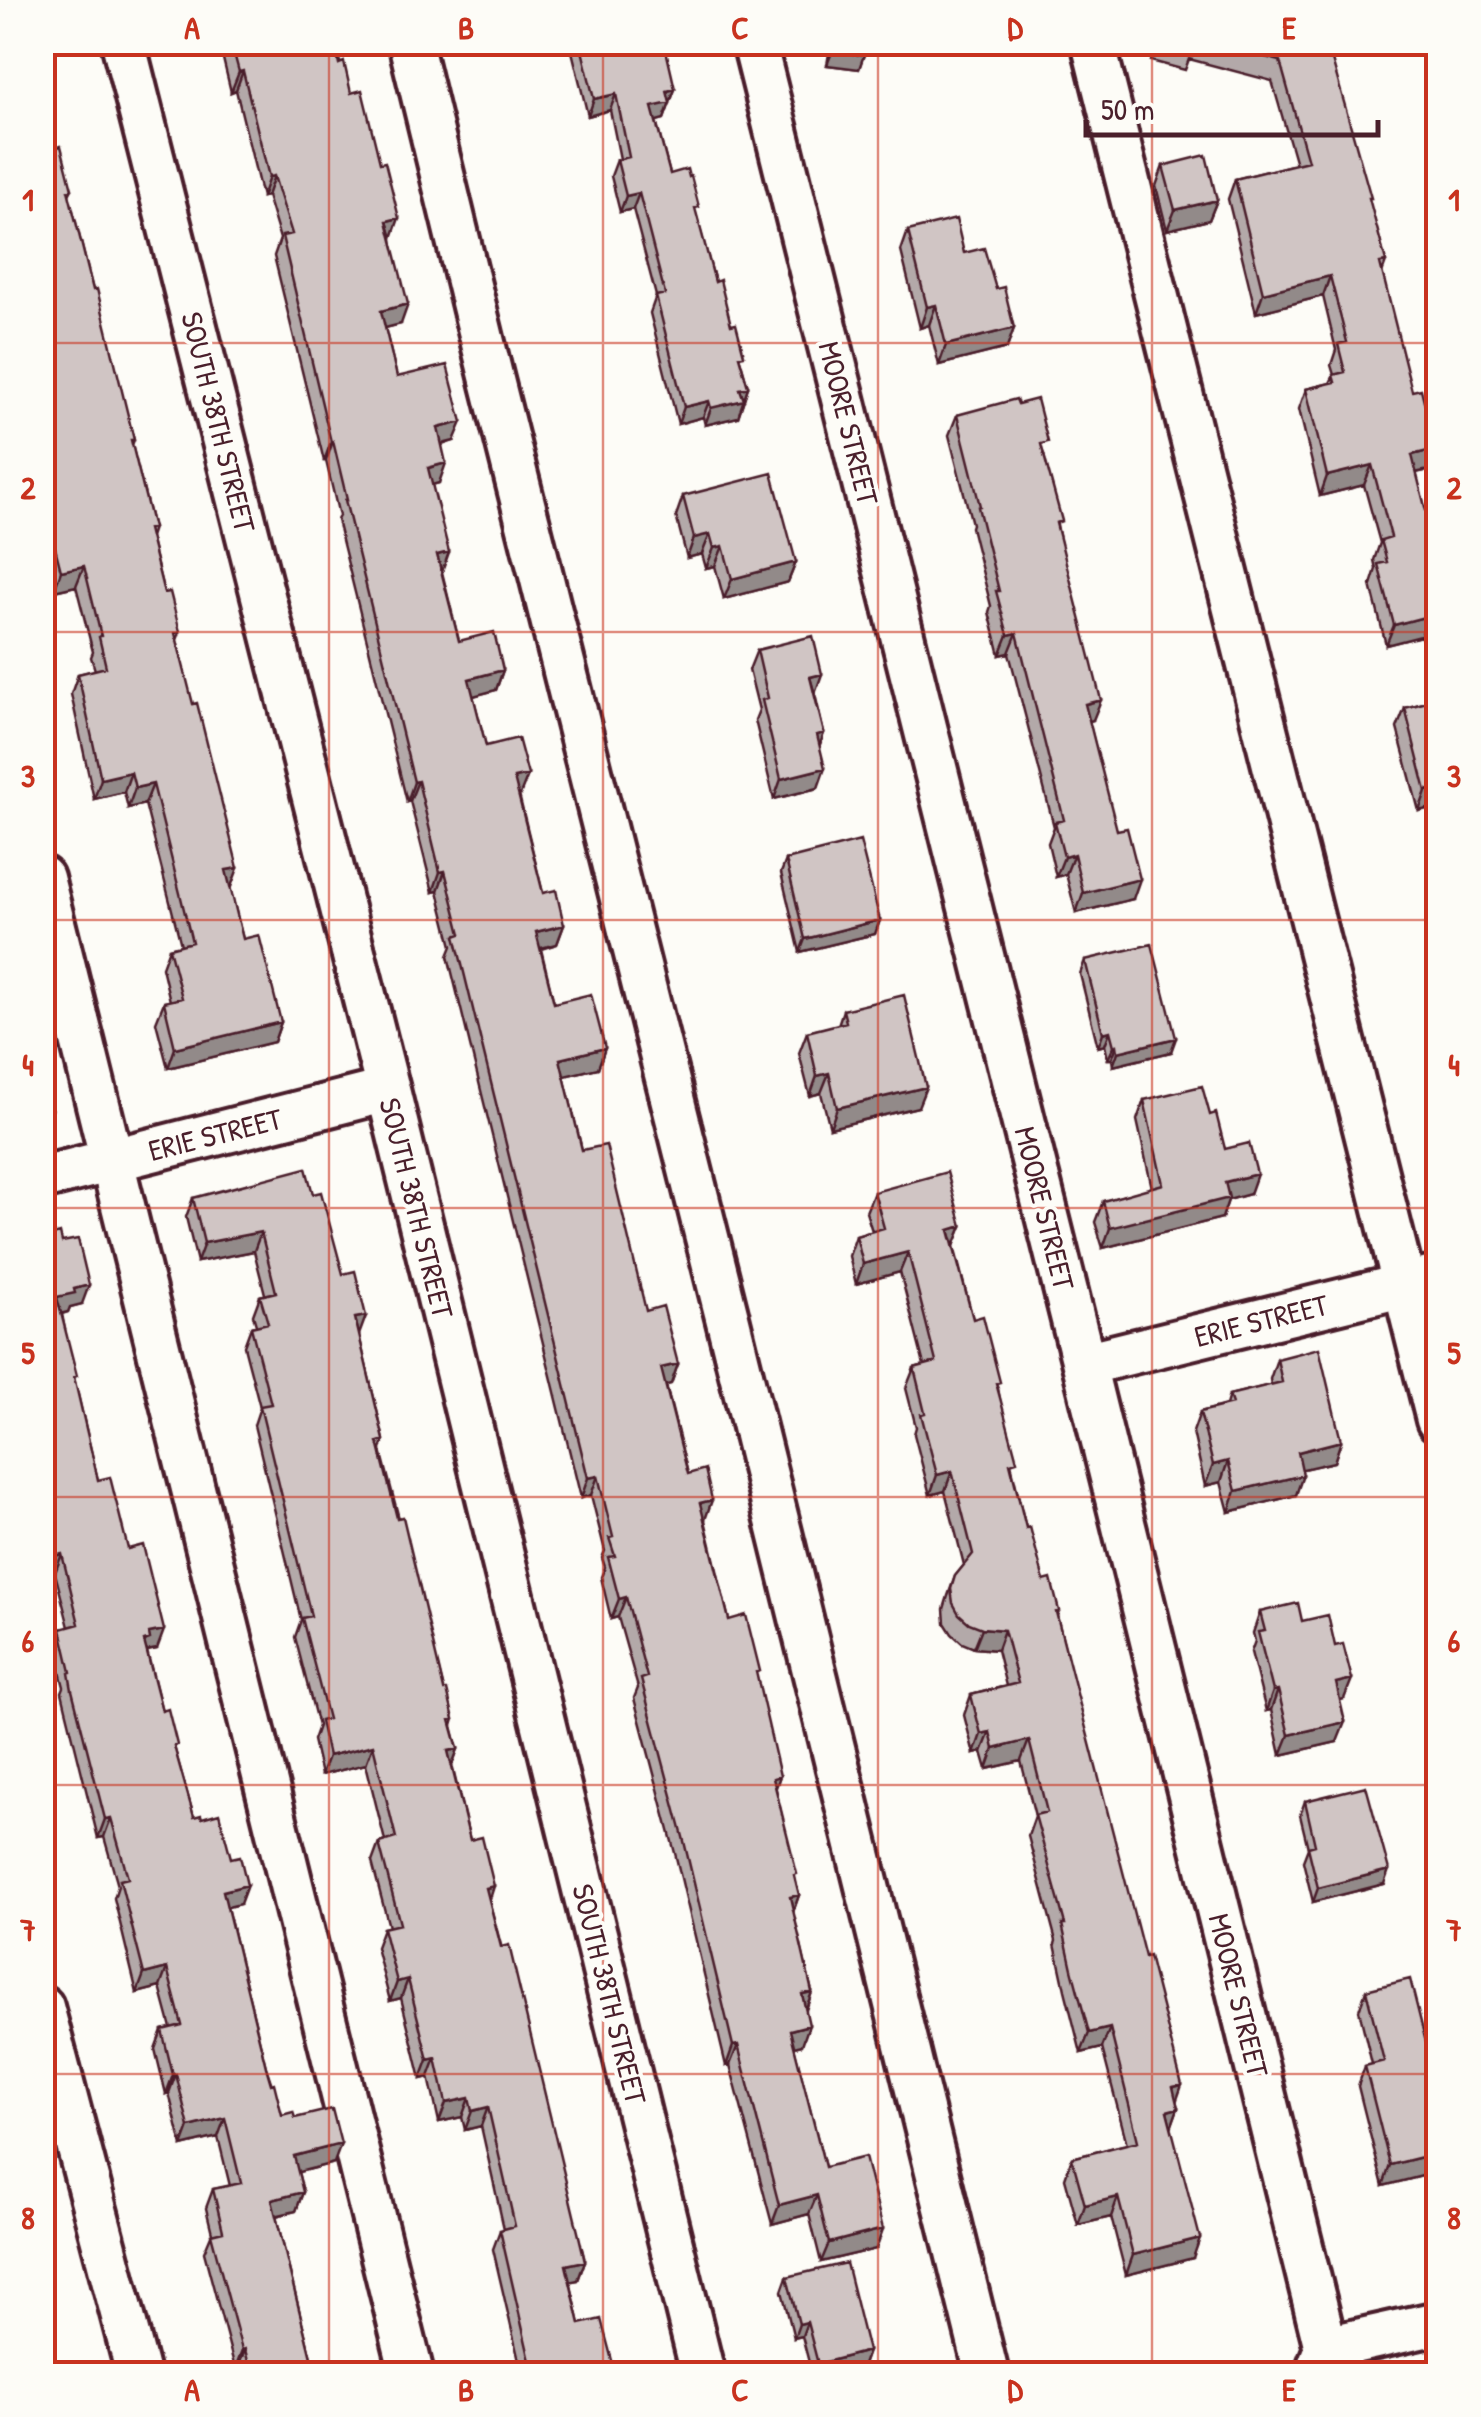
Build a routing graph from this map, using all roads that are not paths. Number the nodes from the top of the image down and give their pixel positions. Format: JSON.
{"nodes":[{"id":1,"x":123,"y":42,"type":"edge"},
{"id":2,"x":410,"y":42,"type":"edge"},
{"id":3,"x":754,"y":42,"type":"edge"},
{"id":4,"x":1092,"y":42,"type":"edge"},
{"id":5,"x":42,"y":878,"type":"edge"},
{"id":6,"x":388,"y":1090,"type":"junction"},
{"id":7,"x":112,"y":1160,"type":"junction"},
{"id":8,"x":42,"y":1178,"type":"edge"},
{"id":9,"x":1421,"y":1281,"type":"edge"},
{"id":10,"x":1084,"y":1364,"type":"junction"},
{"id":11,"x":1438,"y":1420,"type":"edge"},
{"id":12,"x":42,"y":2006,"type":"edge"},
{"id":13,"x":1438,"y":2323,"type":"edge"},
{"id":14,"x":1321,"y":2361,"type":"edge"},
{"id":15,"x":138,"y":2374,"type":"edge"},
{"id":16,"x":412,"y":2374,"type":"edge"},
{"id":17,"x":704,"y":2374,"type":"edge"},
{"id":18,"x":987,"y":2374,"type":"edge"}],
"edges":[{"from":1,"to":6,"type":"street","name":"SOUTH 38TH STREET"},
{"from":2,"to":18,"type":"street"},
{"from":3,"to":10,"type":"street","name":"MOORE STREET"},
{"from":4,"to":9,"type":"street"},
{"from":5,"to":7,"type":"street"},
{"from":6,"to":7,"type":"street","name":"ERIE STREET"},
{"from":6,"to":17,"type":"street","name":"SOUTH 38TH STREET"},
{"from":7,"to":8,"type":"street","name":"ERIE STREET"},
{"from":7,"to":16,"type":"street"},
{"from":9,"to":10,"type":"street","name":"ERIE STREET"},
{"from":9,"to":11,"type":"street"},
{"from":10,"to":14,"type":"street","name":"MOORE STREET"},
{"from":12,"to":15,"type":"street"},
{"from":13,"to":14,"type":"street"}]}
